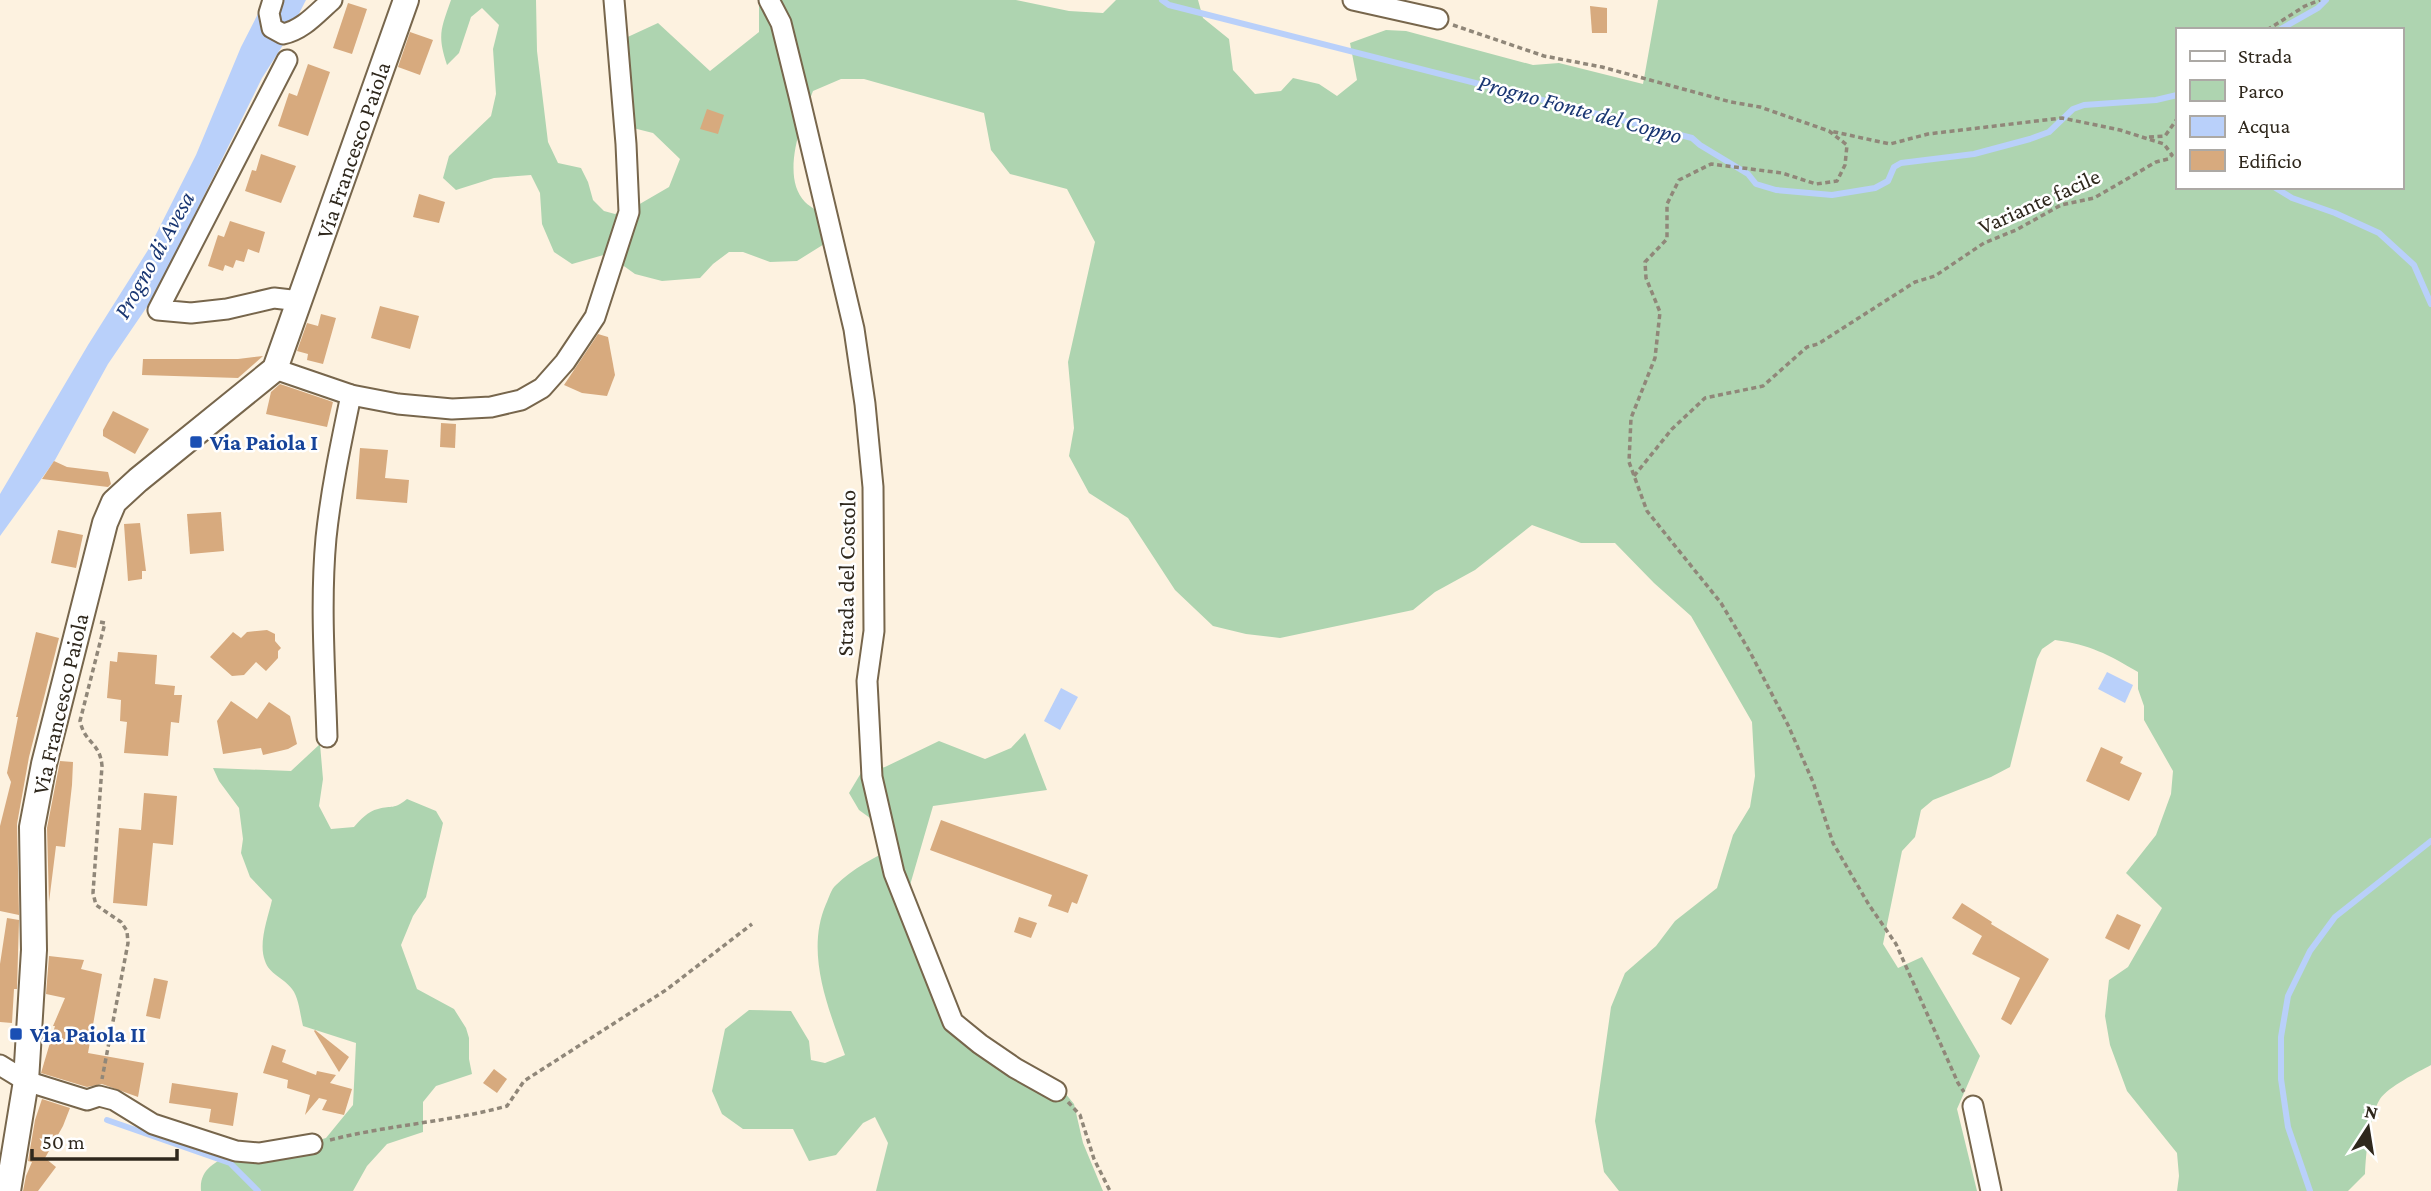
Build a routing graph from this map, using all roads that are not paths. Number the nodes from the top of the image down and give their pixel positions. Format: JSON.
{"nodes":[{"id":1,"x":273,"y":0,"type":"edge"},
{"id":2,"x":332,"y":0,"type":"edge"},
{"id":3,"x":406,"y":0,"type":"edge"},
{"id":4,"x":614,"y":0,"type":"edge"},
{"id":5,"x":769,"y":0,"type":"edge"},
{"id":6,"x":1353,"y":0,"type":"edge"},
{"id":7,"x":1438,"y":19,"type":"road end"},
{"id":8,"x":287,"y":60,"type":"dead end"},
{"id":9,"x":300,"y":301,"type":"junction"},
{"id":10,"x":275,"y":369,"type":"junction"},
{"id":11,"x":351,"y":396,"type":"junction"},
{"id":12,"x":327,"y":737,"type":"dead end"},
{"id":13,"x":0,"y":1065,"type":"edge"},
{"id":14,"x":26,"y":1081,"type":"junction"},
{"id":15,"x":1056,"y":1091,"type":"road end"},
{"id":16,"x":1973,"y":1106,"type":"road end"},
{"id":17,"x":312,"y":1144,"type":"road end"},
{"id":18,"x":8,"y":1191,"type":"edge"},
{"id":19,"x":1991,"y":1191,"type":"edge"}],
"edges":[{"from":1,"to":2,"type":"street"},
{"from":3,"to":9,"type":"street","name":"Via Francesco Paiola"},
{"from":4,"to":11,"type":"street"},
{"from":5,"to":15,"type":"street","name":"Strada del Costolo"},
{"from":6,"to":7,"type":"street"},
{"from":8,"to":9,"type":"street"},
{"from":9,"to":10,"type":"street","name":"Via Francesco Paiola"},
{"from":10,"to":11,"type":"street"},
{"from":10,"to":14,"type":"street","name":"Via Francesco Paiola"},
{"from":11,"to":12,"type":"street"},
{"from":13,"to":14,"type":"street"},
{"from":14,"to":17,"type":"street"},
{"from":14,"to":18,"type":"street","name":"Via Francesco Paiola"},
{"from":16,"to":19,"type":"street"}]}
